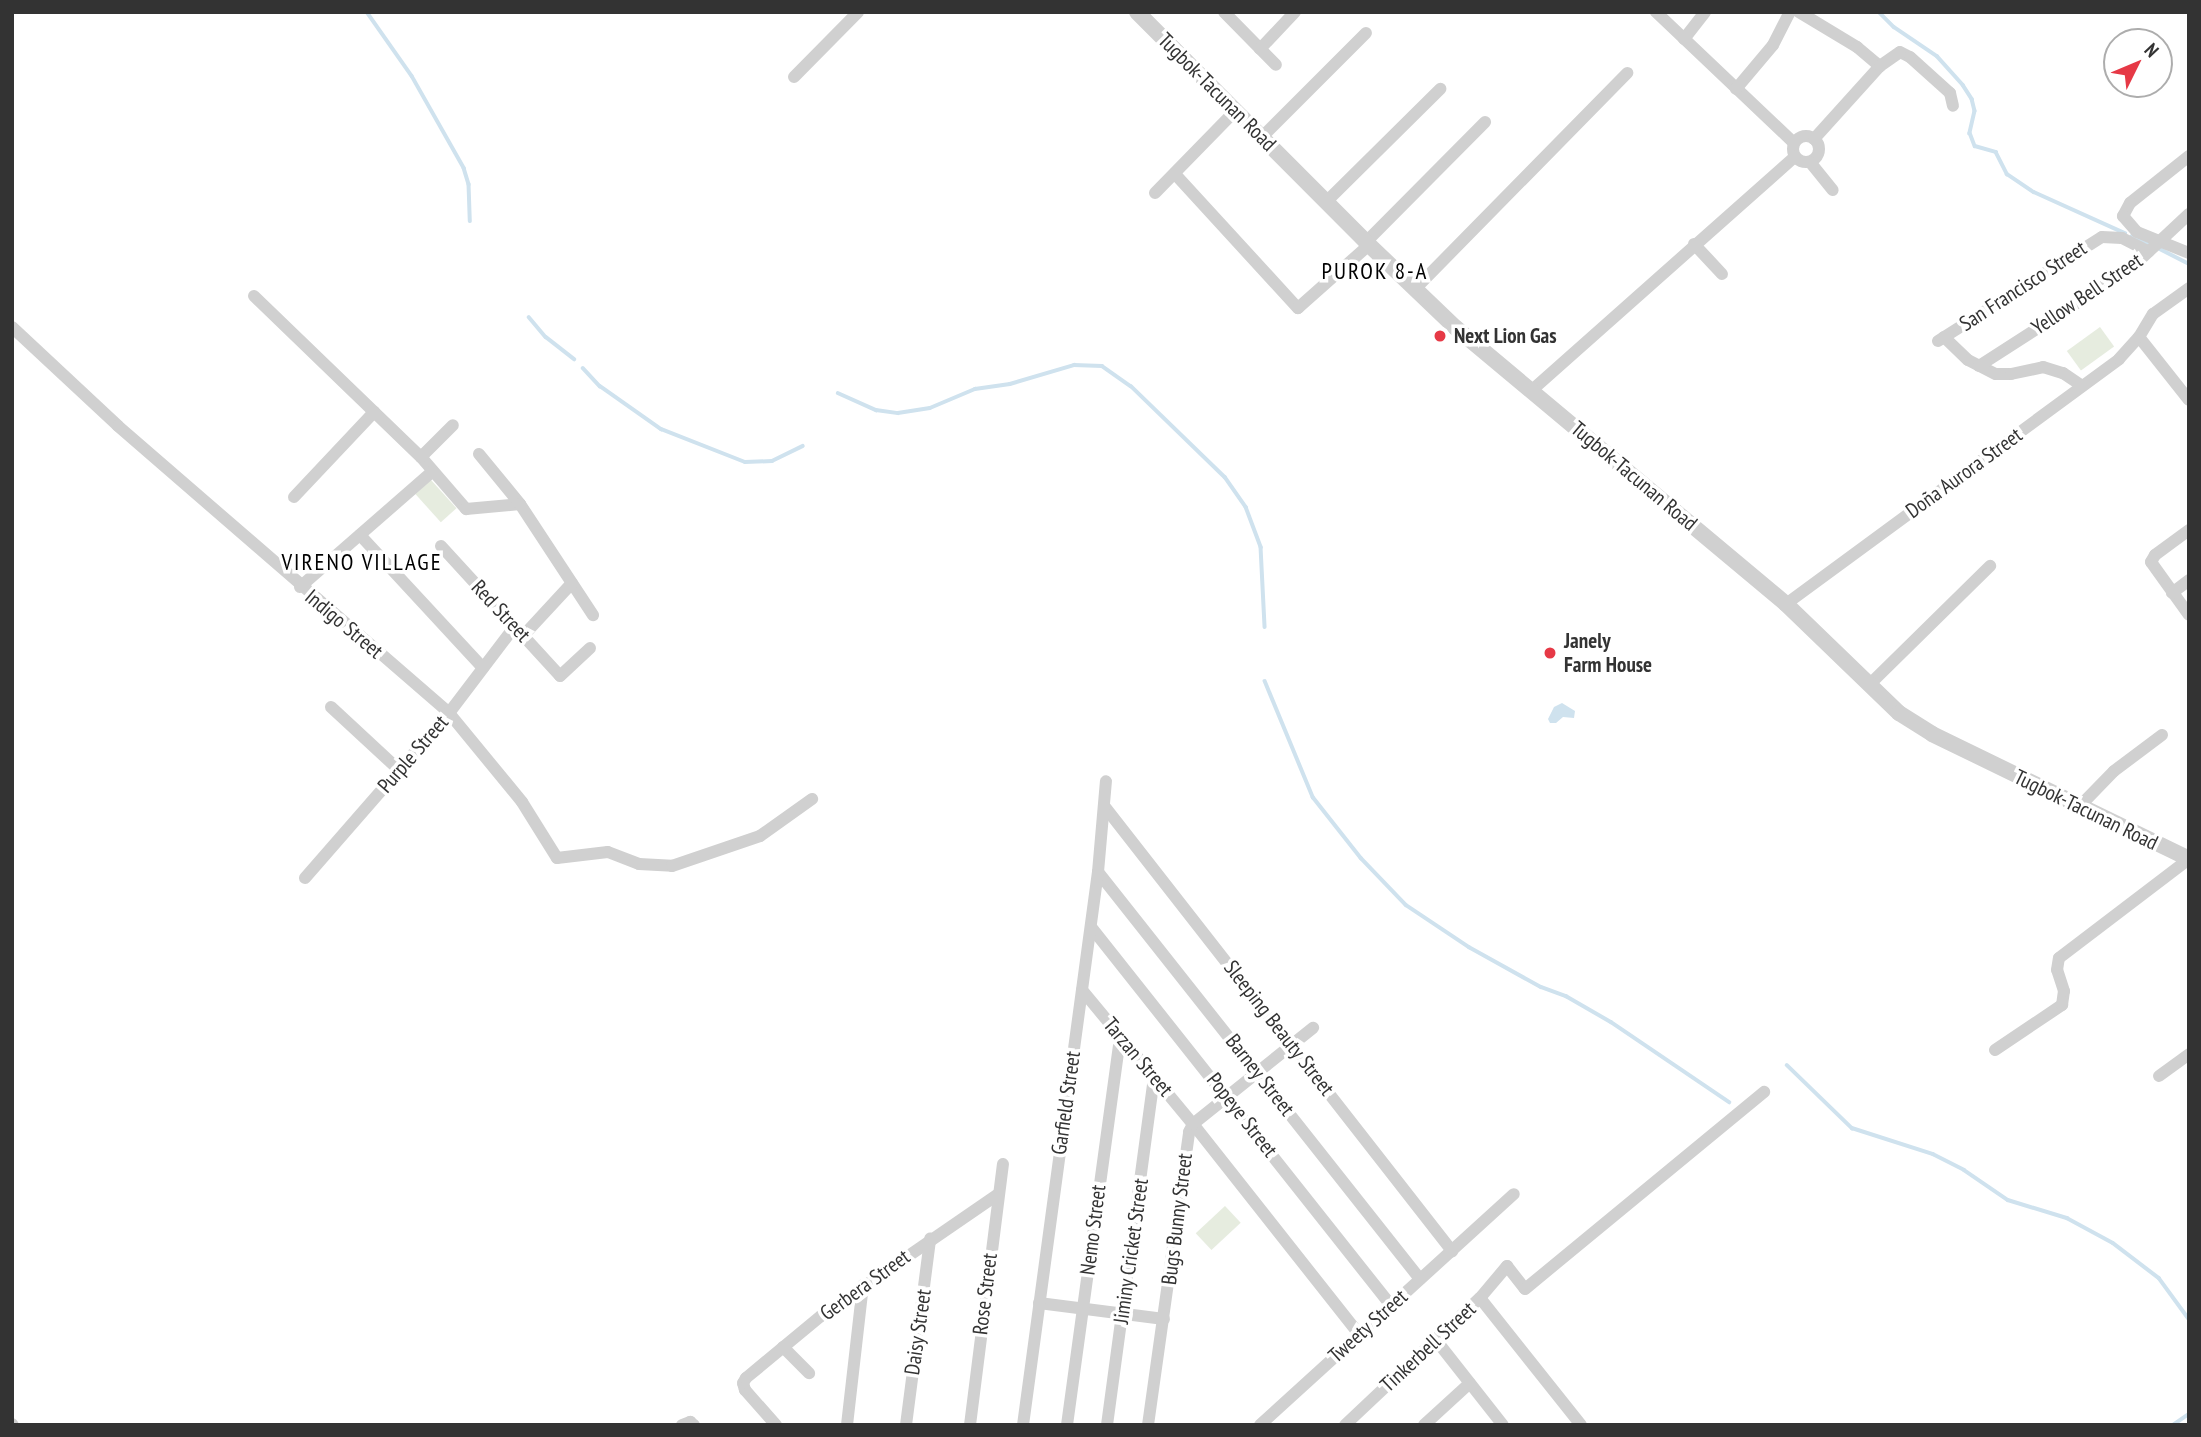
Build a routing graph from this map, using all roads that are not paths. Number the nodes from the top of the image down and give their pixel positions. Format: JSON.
{"nodes":[{"id":1,"x":858,"y":12,"type":"edge"},
{"id":2,"x":1137,"y":12,"type":"edge"},
{"id":3,"x":1224,"y":12,"type":"edge"},
{"id":4,"x":1656,"y":12,"type":"edge"},
{"id":5,"x":1705,"y":12,"type":"edge"},
{"id":6,"x":1790,"y":12,"type":"edge"},
{"id":7,"x":1799,"y":12,"type":"edge"},
{"id":8,"x":1293,"y":13,"type":"edge"},
{"id":9,"x":1366,"y":33,"type":"dead end"},
{"id":10,"x":1684,"y":38,"type":"junction"},
{"id":11,"x":1259,"y":49,"type":"junction"},
{"id":12,"x":1276,"y":65,"type":"dead end"},
{"id":13,"x":1880,"y":66,"type":"junction"},
{"id":14,"x":1627,"y":74,"type":"dead end"},
{"id":15,"x":793,"y":77,"type":"dead end"},
{"id":16,"x":1440,"y":89,"type":"dead end"},
{"id":17,"x":1736,"y":89,"type":"junction"},
{"id":18,"x":1953,"y":106,"type":"dead end"},
{"id":19,"x":1235,"y":111,"type":"junction"},
{"id":20,"x":1485,"y":122,"type":"dead end"},
{"id":21,"x":1262,"y":137,"type":"junction"},
{"id":22,"x":1814,"y":139,"type":"junction"},
{"id":23,"x":1794,"y":143,"type":"junction"},
{"id":24,"x":2189,"y":156,"type":"edge"},
{"id":25,"x":1795,"y":157,"type":"junction"},
{"id":26,"x":1810,"y":162,"type":"junction"},
{"id":27,"x":1175,"y":174,"type":"junction"},
{"id":28,"x":1833,"y":190,"type":"dead end"},
{"id":29,"x":1155,"y":193,"type":"dead end"},
{"id":30,"x":1326,"y":202,"type":"junction"},
{"id":31,"x":2189,"y":214,"type":"edge"},
{"id":32,"x":2160,"y":240,"type":"junction"},
{"id":33,"x":1367,"y":244,"type":"junction"},
{"id":34,"x":1694,"y":244,"type":"junction"},
{"id":35,"x":2149,"y":252,"type":"junction"},
{"id":36,"x":2189,"y":253,"type":"edge"},
{"id":37,"x":1722,"y":275,"type":"dead end"},
{"id":38,"x":2189,"y":288,"type":"edge"},
{"id":39,"x":1415,"y":289,"type":"junction"},
{"id":40,"x":254,"y":296,"type":"dead end"},
{"id":41,"x":12,"y":327,"type":"edge"},
{"id":42,"x":2139,"y":337,"type":"junction"},
{"id":43,"x":1979,"y":366,"type":"junction"},
{"id":44,"x":2183,"y":385,"type":"edge"},
{"id":45,"x":2082,"y":386,"type":"junction"},
{"id":46,"x":1528,"y":388,"type":"junction"},
{"id":47,"x":2189,"y":400,"type":"edge"},
{"id":48,"x":374,"y":412,"type":"junction"},
{"id":49,"x":453,"y":425,"type":"dead end"},
{"id":50,"x":479,"y":454,"type":"dead end"},
{"id":51,"x":421,"y":457,"type":"junction"},
{"id":52,"x":433,"y":471,"type":"junction"},
{"id":53,"x":294,"y":497,"type":"dead end"},
{"id":54,"x":520,"y":504,"type":"junction"},
{"id":55,"x":2189,"y":530,"type":"edge"},
{"id":56,"x":359,"y":535,"type":"junction"},
{"id":57,"x":441,"y":546,"type":"dead end"},
{"id":58,"x":1990,"y":566,"type":"dead end"},
{"id":59,"x":2189,"y":580,"type":"edge"},
{"id":60,"x":572,"y":583,"type":"junction"},
{"id":61,"x":300,"y":587,"type":"junction"},
{"id":62,"x":2172,"y":593,"type":"junction"},
{"id":63,"x":1786,"y":604,"type":"junction"},
{"id":64,"x":593,"y":615,"type":"dead end"},
{"id":65,"x":2189,"y":615,"type":"edge"},
{"id":66,"x":519,"y":631,"type":"junction"},
{"id":67,"x":590,"y":648,"type":"dead end"},
{"id":68,"x":483,"y":668,"type":"junction"},
{"id":69,"x":1869,"y":685,"type":"junction"},
{"id":70,"x":331,"y":707,"type":"dead end"},
{"id":71,"x":449,"y":713,"type":"junction"},
{"id":72,"x":2162,"y":735,"type":"dead end"},
{"id":73,"x":399,"y":770,"type":"junction"},
{"id":74,"x":1105,"y":781,"type":"dead end"},
{"id":75,"x":812,"y":799,"type":"dead end"},
{"id":76,"x":1105,"y":807,"type":"junction"},
{"id":77,"x":2079,"y":807,"type":"junction"},
{"id":78,"x":2189,"y":859,"type":"edge"},
{"id":79,"x":1098,"y":872,"type":"junction"},
{"id":80,"x":305,"y":878,"type":"dead end"},
{"id":81,"x":1091,"y":927,"type":"junction"},
{"id":82,"x":1082,"y":990,"type":"junction"},
{"id":83,"x":1313,"y":1028,"type":"dead end"},
{"id":84,"x":1120,"y":1036,"type":"junction"},
{"id":85,"x":1293,"y":1045,"type":"junction"},
{"id":86,"x":1995,"y":1049,"type":"dead end"},
{"id":87,"x":2189,"y":1054,"type":"edge"},
{"id":88,"x":1258,"y":1073,"type":"junction"},
{"id":89,"x":2159,"y":1076,"type":"dead end"},
{"id":90,"x":1154,"y":1077,"type":"junction"},
{"id":91,"x":1764,"y":1092,"type":"dead end"},
{"id":92,"x":1227,"y":1097,"type":"junction"},
{"id":93,"x":1194,"y":1124,"type":"junction"},
{"id":94,"x":1003,"y":1164,"type":"dead end"},
{"id":95,"x":997,"y":1195,"type":"junction"},
{"id":96,"x":1514,"y":1195,"type":"dead end"},
{"id":97,"x":930,"y":1238,"type":"junction"},
{"id":98,"x":1452,"y":1251,"type":"junction"},
{"id":99,"x":1420,"y":1279,"type":"junction"},
{"id":100,"x":863,"y":1285,"type":"junction"},
{"id":101,"x":1480,"y":1298,"type":"junction"},
{"id":102,"x":1039,"y":1303,"type":"junction"},
{"id":103,"x":1391,"y":1305,"type":"junction"},
{"id":104,"x":1083,"y":1309,"type":"junction"},
{"id":105,"x":1122,"y":1314,"type":"junction"},
{"id":106,"x":1164,"y":1319,"type":"junction"},
{"id":107,"x":1359,"y":1334,"type":"junction"},
{"id":108,"x":1436,"y":1340,"type":"junction"},
{"id":109,"x":783,"y":1347,"type":"junction"},
{"id":110,"x":809,"y":1373,"type":"dead end"},
{"id":111,"x":1470,"y":1383,"type":"junction"},
{"id":112,"x":776,"y":1425,"type":"edge"},
{"id":113,"x":847,"y":1425,"type":"edge"},
{"id":114,"x":906,"y":1425,"type":"edge"},
{"id":115,"x":970,"y":1425,"type":"edge"},
{"id":116,"x":1023,"y":1425,"type":"edge"},
{"id":117,"x":1067,"y":1425,"type":"edge"},
{"id":118,"x":1107,"y":1425,"type":"edge"},
{"id":119,"x":1149,"y":1425,"type":"edge"},
{"id":120,"x":1260,"y":1425,"type":"edge"},
{"id":121,"x":1345,"y":1425,"type":"edge"},
{"id":122,"x":1424,"y":1425,"type":"edge"},
{"id":123,"x":1503,"y":1425,"type":"edge"},
{"id":124,"x":1581,"y":1425,"type":"edge"}],
"edges":[{"from":1,"to":15,"type":"street"},
{"from":2,"to":19,"type":"street","name":"Tugbok-Tacunan Road"},
{"from":3,"to":11,"type":"street"},
{"from":4,"to":10,"type":"street"},
{"from":5,"to":10,"type":"street"},
{"from":6,"to":17,"type":"street"},
{"from":7,"to":13,"type":"street"},
{"from":8,"to":11,"type":"street"},
{"from":9,"to":21,"type":"street"},
{"from":10,"to":17,"type":"street"},
{"from":11,"to":12,"type":"street"},
{"from":13,"to":18,"type":"street"},
{"from":13,"to":22,"type":"street"},
{"from":14,"to":39,"type":"street"},
{"from":16,"to":30,"type":"street"},
{"from":17,"to":23,"type":"street"},
{"from":19,"to":21,"type":"street","name":"Tugbok-Tacunan Road"},
{"from":19,"to":27,"type":"street"},
{"from":20,"to":33,"type":"street"},
{"from":21,"to":30,"type":"street","name":"Tugbok-Tacunan Road"},
{"from":22,"to":23,"type":"street"},
{"from":22,"to":26,"type":"street"},
{"from":23,"to":25,"type":"street"},
{"from":24,"to":32,"type":"street"},
{"from":25,"to":26,"type":"street"},
{"from":25,"to":34,"type":"street"},
{"from":26,"to":28,"type":"street"},
{"from":27,"to":29,"type":"street"},
{"from":27,"to":33,"type":"street"},
{"from":30,"to":33,"type":"street","name":"Tugbok-Tacunan Road"},
{"from":31,"to":32,"type":"street","name":"Yellow Bell Street"},
{"from":32,"to":35,"type":"street","name":"Yellow Bell Street"},
{"from":32,"to":36,"type":"street"},
{"from":33,"to":39,"type":"street","name":"Tugbok-Tacunan Road"},
{"from":34,"to":37,"type":"street"},
{"from":34,"to":46,"type":"street"},
{"from":35,"to":43,"type":"street","name":"Yellow Bell Street"},
{"from":35,"to":43,"type":"street","name":"San Francisco Street"},
{"from":38,"to":42,"type":"street"},
{"from":39,"to":46,"type":"street","name":"Tugbok-Tacunan Road"},
{"from":40,"to":48,"type":"street"},
{"from":41,"to":61,"type":"street","name":"Indigo Street"},
{"from":42,"to":44,"type":"street"},
{"from":42,"to":45,"type":"street","name":"Doña Aurora Street"},
{"from":43,"to":45,"type":"street"},
{"from":44,"to":47,"type":"street"},
{"from":45,"to":63,"type":"street","name":"Doña Aurora Street"},
{"from":46,"to":63,"type":"street","name":"Tugbok-Tacunan Road"},
{"from":48,"to":51,"type":"street"},
{"from":48,"to":53,"type":"street"},
{"from":49,"to":51,"type":"street"},
{"from":50,"to":54,"type":"street"},
{"from":51,"to":52,"type":"street"},
{"from":52,"to":54,"type":"street"},
{"from":52,"to":56,"type":"street"},
{"from":54,"to":60,"type":"street"},
{"from":55,"to":62,"type":"street"},
{"from":56,"to":61,"type":"street"},
{"from":56,"to":68,"type":"street"},
{"from":57,"to":66,"type":"street","name":"Red Street"},
{"from":58,"to":69,"type":"street"},
{"from":59,"to":62,"type":"street"},
{"from":60,"to":64,"type":"street"},
{"from":60,"to":66,"type":"street","name":"Purple Street"},
{"from":61,"to":71,"type":"street","name":"Indigo Street"},
{"from":62,"to":65,"type":"street"},
{"from":63,"to":69,"type":"street","name":"Tugbok-Tacunan Road"},
{"from":66,"to":67,"type":"street","name":"Red Street"},
{"from":66,"to":68,"type":"street","name":"Purple Street"},
{"from":68,"to":71,"type":"street","name":"Purple Street"},
{"from":69,"to":77,"type":"street","name":"Tugbok-Tacunan Road"},
{"from":70,"to":73,"type":"street"},
{"from":71,"to":73,"type":"street","name":"Purple Street"},
{"from":71,"to":75,"type":"street","name":"Indigo Street"},
{"from":72,"to":77,"type":"street"},
{"from":73,"to":80,"type":"street","name":"Purple Street"},
{"from":74,"to":76,"type":"street","name":"Garfield Street"},
{"from":76,"to":79,"type":"street","name":"Garfield Street"},
{"from":76,"to":85,"type":"street","name":"Sleeping Beauty Street"},
{"from":77,"to":78,"type":"street","name":"Tugbok-Tacunan Road"},
{"from":78,"to":86,"type":"street"},
{"from":79,"to":81,"type":"street","name":"Garfield Street"},
{"from":79,"to":88,"type":"street","name":"Barney Street"},
{"from":81,"to":82,"type":"street","name":"Garfield Street"},
{"from":81,"to":92,"type":"street","name":"Popeye Street"},
{"from":82,"to":84,"type":"street","name":"Tarzan Street"},
{"from":82,"to":102,"type":"street","name":"Garfield Street"},
{"from":83,"to":85,"type":"street","name":"Bugs Bunny Street"},
{"from":84,"to":90,"type":"street","name":"Tarzan Street"},
{"from":84,"to":104,"type":"street","name":"Nemo Street"},
{"from":85,"to":88,"type":"street","name":"Bugs Bunny Street"},
{"from":85,"to":98,"type":"street","name":"Sleeping Beauty Street"},
{"from":87,"to":89,"type":"street"},
{"from":88,"to":92,"type":"street","name":"Bugs Bunny Street"},
{"from":88,"to":99,"type":"street","name":"Barney Street"},
{"from":90,"to":93,"type":"street","name":"Tarzan Street"},
{"from":90,"to":105,"type":"street","name":"Jiminy Cricket Street"},
{"from":91,"to":101,"type":"street","name":"Tinkerbell Street"},
{"from":92,"to":93,"type":"street","name":"Bugs Bunny Street"},
{"from":92,"to":103,"type":"street","name":"Popeye Street"},
{"from":93,"to":106,"type":"street","name":"Bugs Bunny Street"},
{"from":93,"to":107,"type":"street","name":"Popeye Street"},
{"from":94,"to":95,"type":"street","name":"Rose Street"},
{"from":95,"to":97,"type":"street","name":"Gerbera Street"},
{"from":95,"to":115,"type":"street","name":"Rose Street"},
{"from":96,"to":98,"type":"street","name":"Tweety Street"},
{"from":97,"to":100,"type":"street","name":"Gerbera Street"},
{"from":97,"to":114,"type":"street","name":"Daisy Street"},
{"from":98,"to":99,"type":"street","name":"Tweety Street"},
{"from":99,"to":103,"type":"street","name":"Tweety Street"},
{"from":100,"to":109,"type":"street","name":"Gerbera Street"},
{"from":100,"to":113,"type":"street"},
{"from":101,"to":108,"type":"street","name":"Tinkerbell Street"},
{"from":101,"to":124,"type":"street"},
{"from":102,"to":104,"type":"street"},
{"from":102,"to":116,"type":"street","name":"Garfield Street"},
{"from":103,"to":107,"type":"street","name":"Tweety Street"},
{"from":104,"to":105,"type":"street"},
{"from":104,"to":117,"type":"street","name":"Nemo Street"},
{"from":105,"to":106,"type":"street"},
{"from":105,"to":118,"type":"street","name":"Jiminy Cricket Street"},
{"from":106,"to":119,"type":"street","name":"Bugs Bunny Street"},
{"from":107,"to":120,"type":"street","name":"Tweety Street"},
{"from":108,"to":111,"type":"street"},
{"from":108,"to":121,"type":"street","name":"Tinkerbell Street"},
{"from":109,"to":110,"type":"street"},
{"from":109,"to":112,"type":"street","name":"Gerbera Street"},
{"from":111,"to":122,"type":"street"},
{"from":111,"to":123,"type":"street"}]}
